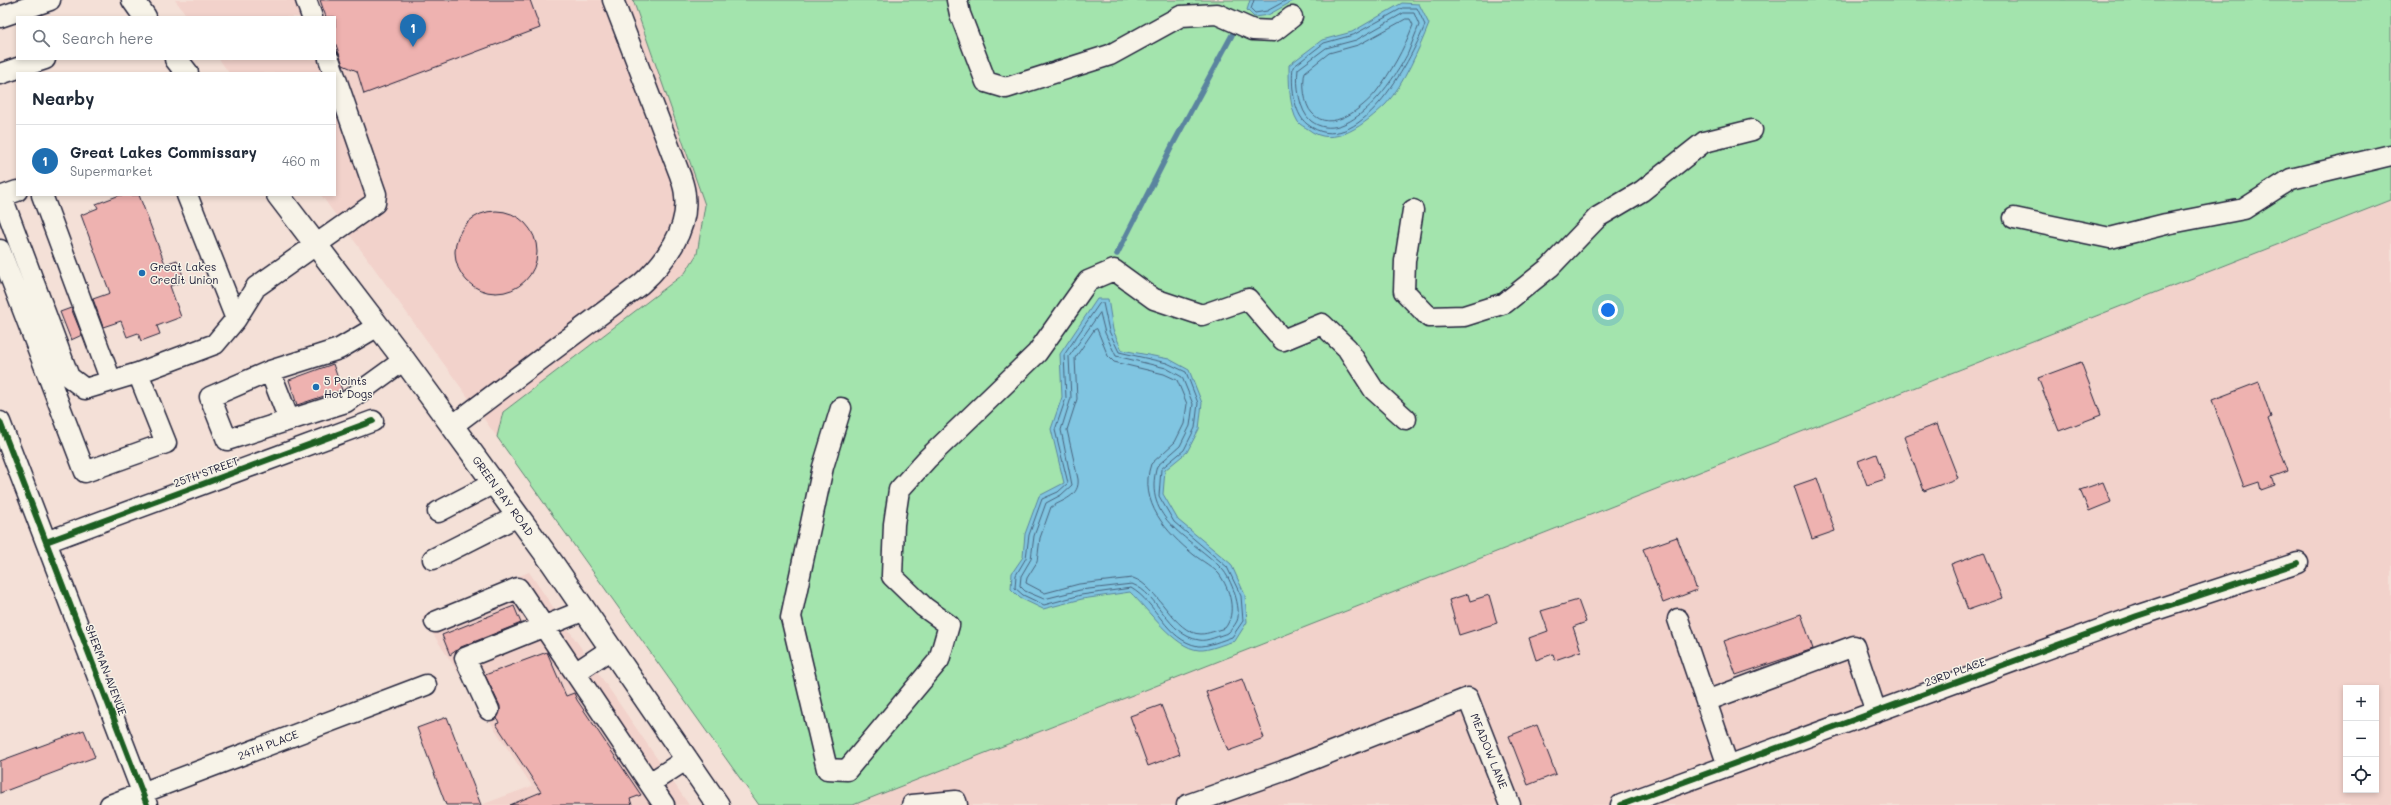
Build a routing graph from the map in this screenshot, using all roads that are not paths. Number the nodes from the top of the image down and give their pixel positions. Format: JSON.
{"nodes":[{"id":1,"x":50,"y":0,"type":"edge"},
{"id":2,"x":133,"y":0,"type":"edge"},
{"id":3,"x":306,"y":0,"type":"edge"},
{"id":4,"x":613,"y":0,"type":"edge"},
{"id":5,"x":958,"y":0,"type":"edge"},
{"id":6,"x":144,"y":16,"type":"edge"},
{"id":7,"x":312,"y":16,"type":"edge"},
{"id":8,"x":0,"y":17,"type":"edge"},
{"id":9,"x":1292,"y":17,"type":"dead end"},
{"id":10,"x":43,"y":60,"type":"edge"},
{"id":11,"x":177,"y":60,"type":"edge"},
{"id":12,"x":329,"y":60,"type":"edge"},
{"id":13,"x":186,"y":72,"type":"edge"},
{"id":14,"x":334,"y":72,"type":"edge"},
{"id":15,"x":0,"y":74,"type":"edge"},
{"id":16,"x":336,"y":79,"type":"edge"},
{"id":17,"x":1752,"y":130,"type":"dead end"},
{"id":18,"x":2391,"y":155,"type":"edge"},
{"id":19,"x":6,"y":195,"type":"edge"},
{"id":20,"x":42,"y":196,"type":"edge"},
{"id":21,"x":187,"y":196,"type":"edge"},
{"id":22,"x":279,"y":196,"type":"edge"},
{"id":23,"x":1413,"y":210,"type":"dead end"},
{"id":24,"x":2014,"y":218,"type":"dead end"},
{"id":25,"x":315,"y":244,"type":"junction"},
{"id":26,"x":0,"y":250,"type":"edge"},
{"id":27,"x":236,"y":319,"type":"junction"},
{"id":28,"x":378,"y":326,"type":"junction"},
{"id":29,"x":404,"y":360,"type":"junction"},
{"id":30,"x":270,"y":372,"type":"junction"},
{"id":31,"x":138,"y":373,"type":"junction"},
{"id":32,"x":111,"y":381,"type":"junction"},
{"id":33,"x":841,"y":408,"type":"dead end"},
{"id":34,"x":1406,"y":419,"type":"dead end"},
{"id":35,"x":289,"y":420,"type":"junction"},
{"id":36,"x":372,"y":421,"type":"dead end"},
{"id":37,"x":0,"y":422,"type":"edge"},
{"id":38,"x":452,"y":426,"type":"junction"},
{"id":39,"x":494,"y":483,"type":"junction"},
{"id":40,"x":438,"y":512,"type":"dead end"},
{"id":41,"x":518,"y":516,"type":"junction"},
{"id":42,"x":46,"y":542,"type":"junction"},
{"id":43,"x":433,"y":559,"type":"dead end"},
{"id":44,"x":2298,"y":563,"type":"dead end"},
{"id":45,"x":585,"y":610,"type":"junction"},
{"id":46,"x":1678,"y":619,"type":"dead end"},
{"id":47,"x":435,"y":622,"type":"dead end"},
{"id":48,"x":544,"y":627,"type":"junction"},
{"id":49,"x":611,"y":649,"type":"junction"},
{"id":50,"x":575,"y":673,"type":"junction"},
{"id":51,"x":426,"y":684,"type":"dead end"},
{"id":52,"x":1706,"y":701,"type":"junction"},
{"id":53,"x":489,"y":710,"type":"dead end"},
{"id":54,"x":1876,"y":712,"type":"junction"},
{"id":55,"x":687,"y":759,"type":"junction"},
{"id":56,"x":1728,"y":766,"type":"junction"},
{"id":57,"x":650,"y":783,"type":"junction"},
{"id":58,"x":145,"y":799,"type":"edge"},
{"id":59,"x":110,"y":805,"type":"edge"},
{"id":60,"x":664,"y":805,"type":"edge"},
{"id":61,"x":718,"y":805,"type":"edge"},
{"id":62,"x":912,"y":805,"type":"edge"},
{"id":63,"x":957,"y":805,"type":"edge"},
{"id":64,"x":1187,"y":805,"type":"edge"},
{"id":65,"x":1510,"y":805,"type":"edge"},
{"id":66,"x":1621,"y":805,"type":"edge"}],
"edges":[{"from":1,"to":8,"type":"street"},
{"from":2,"to":6,"type":"main road"},
{"from":3,"to":7,"type":"street"},
{"from":4,"to":38,"type":"street"},
{"from":5,"to":9,"type":"street"},
{"from":10,"to":15,"type":"street"},
{"from":11,"to":13,"type":"main road"},
{"from":12,"to":14,"type":"street"},
{"from":16,"to":25,"type":"street"},
{"from":17,"to":23,"type":"street"},
{"from":18,"to":24,"type":"street"},
{"from":19,"to":32,"type":"street"},
{"from":20,"to":32,"type":"street"},
{"from":21,"to":27,"type":"street"},
{"from":22,"to":25,"type":"main road","name":"GREEN BAY ROAD"},
{"from":25,"to":27,"type":"street"},
{"from":25,"to":28,"type":"main road","name":"GREEN BAY ROAD"},
{"from":26,"to":31,"type":"street"},
{"from":27,"to":31,"type":"street"},
{"from":28,"to":29,"type":"main road","name":"GREEN BAY ROAD"},
{"from":28,"to":30,"type":"street"},
{"from":29,"to":35,"type":"street"},
{"from":29,"to":38,"type":"main road","name":"GREEN BAY ROAD"},
{"from":30,"to":35,"type":"street"},
{"from":30,"to":35,"type":"street"},
{"from":31,"to":32,"type":"street"},
{"from":33,"to":34,"type":"street"},
{"from":36,"to":42,"type":"street","name":"25TH STREET"},
{"from":37,"to":42,"type":"street","name":"SHERMAN AVENUE"},
{"from":38,"to":39,"type":"main road","name":"GREEN BAY ROAD"},
{"from":39,"to":40,"type":"street"},
{"from":39,"to":41,"type":"main road","name":"GREEN BAY ROAD"},
{"from":41,"to":43,"type":"street"},
{"from":41,"to":45,"type":"main road","name":"GREEN BAY ROAD"},
{"from":42,"to":58,"type":"street","name":"SHERMAN AVENUE"},
{"from":44,"to":54,"type":"street","name":"23RD PLACE"},
{"from":45,"to":48,"type":"street"},
{"from":45,"to":49,"type":"main road","name":"GREEN BAY ROAD"},
{"from":46,"to":52,"type":"street"},
{"from":47,"to":48,"type":"street"},
{"from":48,"to":50,"type":"street"},
{"from":48,"to":53,"type":"street"},
{"from":49,"to":50,"type":"street"},
{"from":49,"to":55,"type":"main road","name":"GREEN BAY ROAD"},
{"from":50,"to":57,"type":"street"},
{"from":51,"to":58,"type":"street","name":"24TH PLACE"},
{"from":52,"to":54,"type":"street"},
{"from":52,"to":56,"type":"street"},
{"from":54,"to":56,"type":"street","name":"23RD PLACE"},
{"from":55,"to":57,"type":"street"},
{"from":55,"to":61,"type":"main road","name":"GREEN BAY ROAD"},
{"from":56,"to":66,"type":"street","name":"23RD PLACE"},
{"from":57,"to":60,"type":"street"},
{"from":58,"to":59,"type":"street","name":"24TH PLACE"},
{"from":62,"to":63,"type":"street"},
{"from":64,"to":65,"type":"street","name":"MEADOW LANE"}]}
